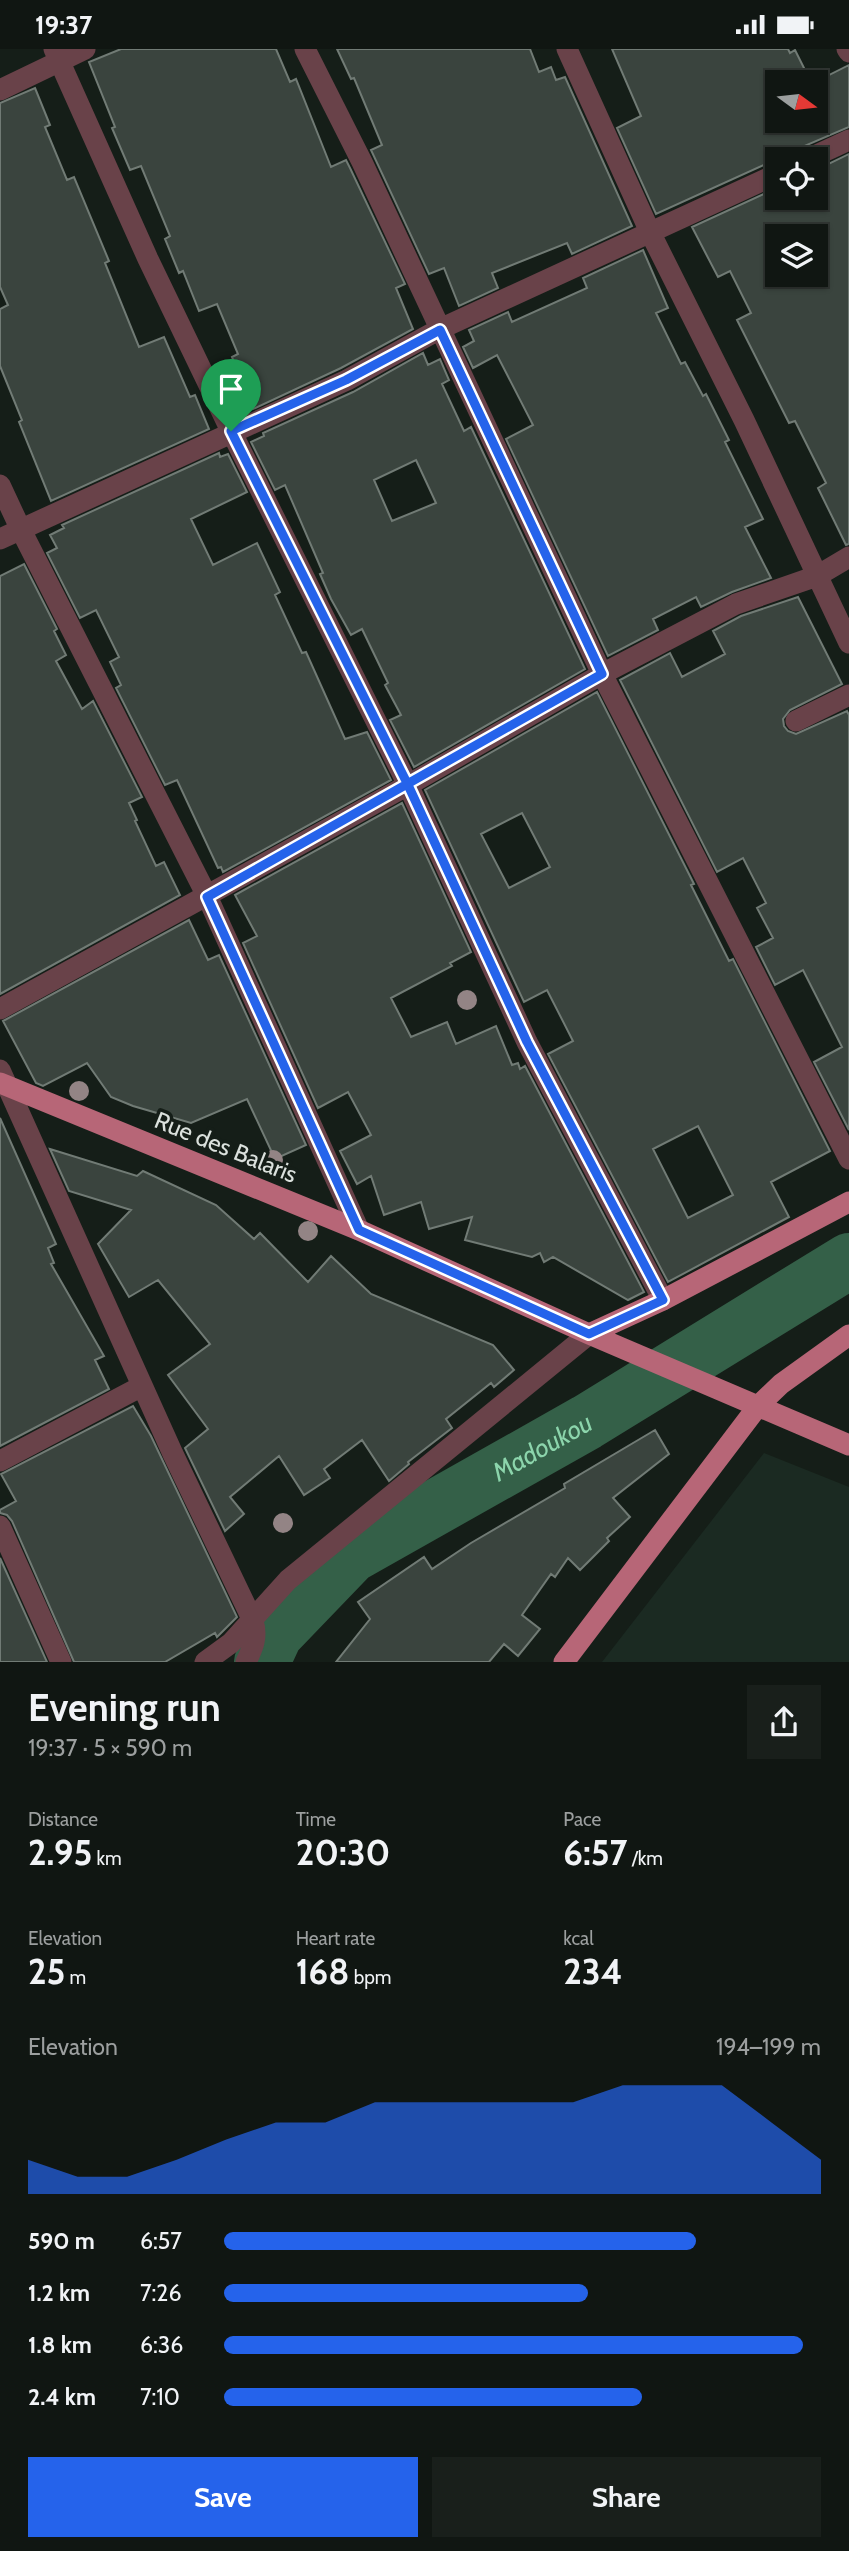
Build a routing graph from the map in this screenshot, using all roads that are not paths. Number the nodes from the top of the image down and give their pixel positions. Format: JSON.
{"nodes":[{"id":1,"x":85,"y":49,"type":"edge"},
{"id":2,"x":305,"y":49,"type":"edge"},
{"id":3,"x":567,"y":49,"type":"edge"},
{"id":4,"x":58,"y":55,"type":"edge"},
{"id":5,"x":0,"y":90,"type":"edge"},
{"id":6,"x":849,"y":141,"type":"edge"},
{"id":7,"x":828,"y":150,"type":"edge"},
{"id":8,"x":765,"y":179,"type":"edge"},
{"id":9,"x":650,"y":232,"type":"junction"},
{"id":10,"x":440,"y":330,"type":"junction"},
{"id":11,"x":231,"y":431,"type":"junction"},
{"id":12,"x":0,"y":485,"type":"edge"},
{"id":13,"x":21,"y":530,"type":"junction"},
{"id":14,"x":0,"y":539,"type":"edge"},
{"id":15,"x":849,"y":557,"type":"edge"},
{"id":16,"x":817,"y":576,"type":"junction"},
{"id":17,"x":849,"y":643,"type":"edge"},
{"id":18,"x":602,"y":674,"type":"junction"},
{"id":19,"x":849,"y":695,"type":"edge"},
{"id":20,"x":796,"y":721,"type":"dead end"},
{"id":21,"x":408,"y":785,"type":"junction"},
{"id":22,"x":207,"y":897,"type":"junction"},
{"id":23,"x":0,"y":1009,"type":"edge"},
{"id":24,"x":3,"y":1080,"type":"edge"},
{"id":25,"x":849,"y":1159,"type":"edge"},
{"id":26,"x":849,"y":1202,"type":"edge"},
{"id":27,"x":359,"y":1230,"type":"junction"},
{"id":28,"x":663,"y":1300,"type":"junction"},
{"id":29,"x":589,"y":1334,"type":"junction"},
{"id":30,"x":849,"y":1335,"type":"edge"},
{"id":31,"x":142,"y":1386,"type":"junction"},
{"id":32,"x":758,"y":1406,"type":"junction"},
{"id":33,"x":849,"y":1445,"type":"edge"},
{"id":34,"x":0,"y":1461,"type":"edge"},
{"id":35,"x":0,"y":1526,"type":"edge"},
{"id":36,"x":253,"y":1621,"type":"junction"},
{"id":37,"x":61,"y":1662,"type":"edge"},
{"id":38,"x":205,"y":1662,"type":"edge"},
{"id":39,"x":246,"y":1662,"type":"edge"},
{"id":40,"x":564,"y":1662,"type":"edge"}],
"edges":[{"from":1,"to":4,"type":"street"},
{"from":2,"to":10,"type":"street"},
{"from":3,"to":9,"type":"street"},
{"from":4,"to":5,"type":"street"},
{"from":4,"to":11,"type":"street"},
{"from":6,"to":7,"type":"street"},
{"from":8,"to":9,"type":"street"},
{"from":9,"to":10,"type":"street"},
{"from":9,"to":16,"type":"street"},
{"from":10,"to":11,"type":"street"},
{"from":10,"to":18,"type":"street"},
{"from":11,"to":13,"type":"street"},
{"from":11,"to":21,"type":"street"},
{"from":12,"to":13,"type":"street"},
{"from":13,"to":14,"type":"street"},
{"from":13,"to":22,"type":"street"},
{"from":15,"to":16,"type":"street"},
{"from":16,"to":17,"type":"street"},
{"from":16,"to":18,"type":"street"},
{"from":18,"to":21,"type":"street"},
{"from":18,"to":25,"type":"street"},
{"from":19,"to":20,"type":"street"},
{"from":21,"to":22,"type":"street"},
{"from":21,"to":28,"type":"street"},
{"from":22,"to":23,"type":"street"},
{"from":22,"to":27,"type":"street"},
{"from":24,"to":27,"type":"main road","name":"Rue des Balaris"},
{"from":24,"to":31,"type":"street"},
{"from":26,"to":28,"type":"main road"},
{"from":27,"to":29,"type":"main road","name":"Rue des Balaris"},
{"from":28,"to":29,"type":"main road"},
{"from":29,"to":32,"type":"main road","name":"Rue des Balaris"},
{"from":29,"to":36,"type":"street"},
{"from":30,"to":32,"type":"main road"},
{"from":31,"to":34,"type":"street"},
{"from":31,"to":36,"type":"street"},
{"from":32,"to":33,"type":"main road","name":"Rue des Balaris"},
{"from":32,"to":40,"type":"main road"},
{"from":35,"to":37,"type":"street"},
{"from":36,"to":38,"type":"street"},
{"from":36,"to":39,"type":"street"}]}
